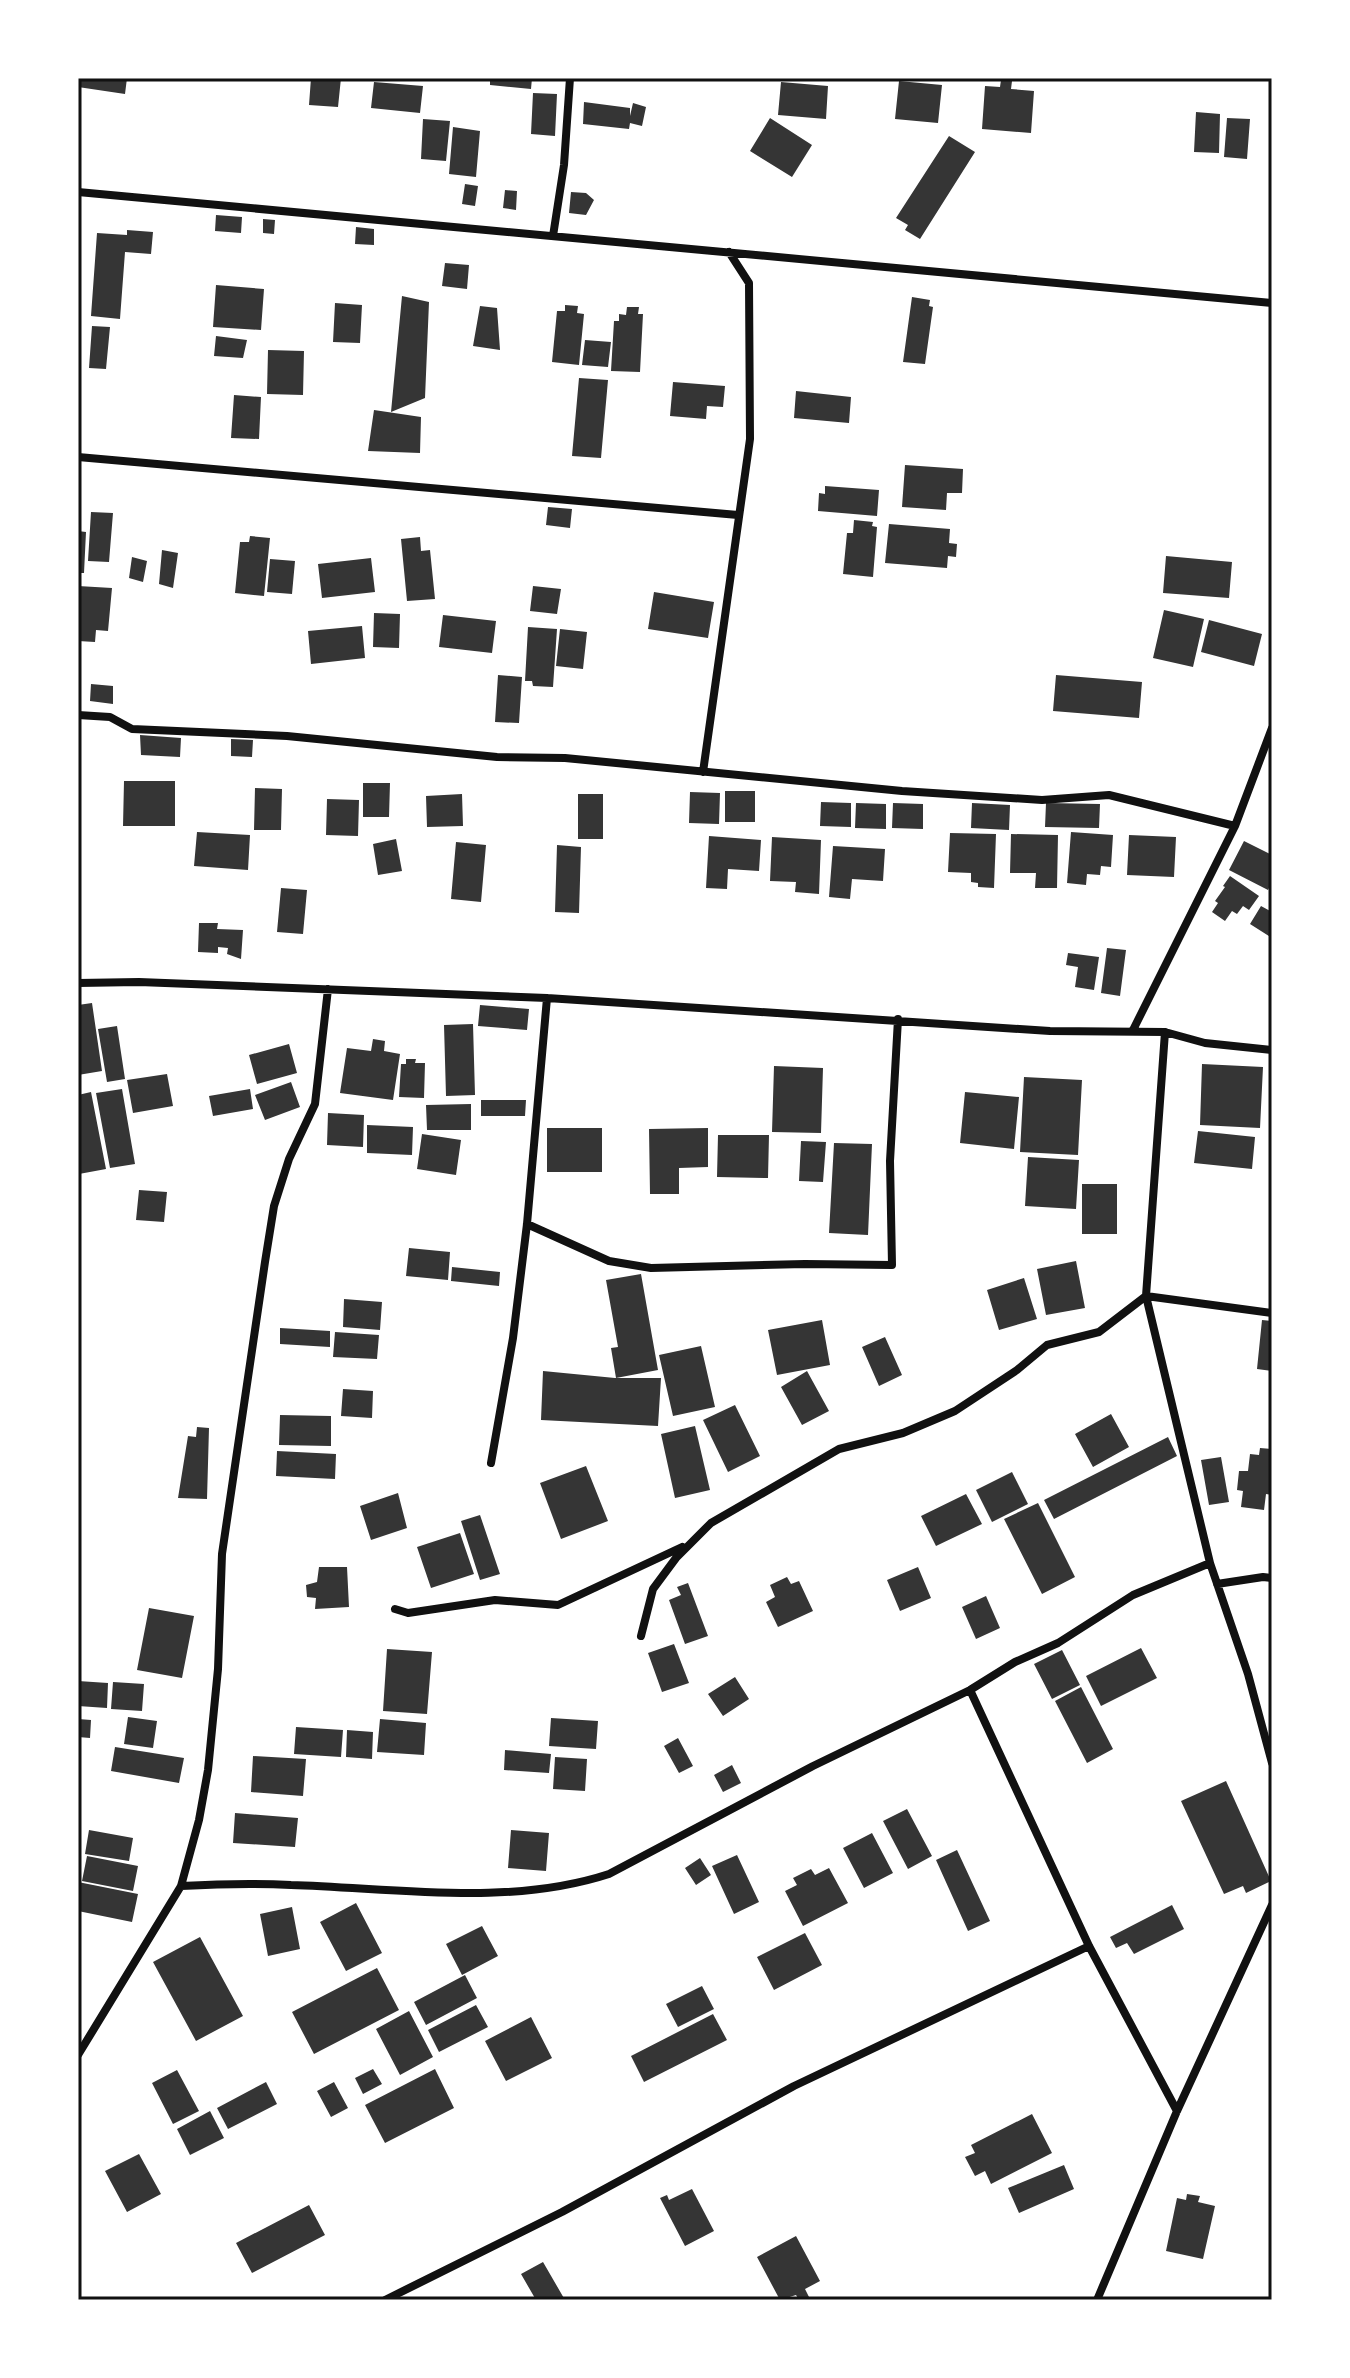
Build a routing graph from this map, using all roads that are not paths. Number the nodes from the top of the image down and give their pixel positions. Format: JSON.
{"nodes":[{"id":1,"x":570,"y":78,"type":"edge"},
{"id":2,"x":78,"y":192,"type":"edge"},
{"id":3,"x":553,"y":236,"type":"junction"},
{"id":4,"x":729,"y":252,"type":"junction"},
{"id":5,"x":1272,"y":303,"type":"edge"},
{"id":6,"x":78,"y":457,"type":"edge"},
{"id":7,"x":738,"y":515,"type":"junction"},
{"id":8,"x":78,"y":715,"type":"edge"},
{"id":9,"x":1271,"y":731,"type":"edge"},
{"id":10,"x":703,"y":772,"type":"junction"},
{"id":11,"x":1235,"y":826,"type":"junction"},
{"id":12,"x":78,"y":983,"type":"edge"},
{"id":13,"x":328,"y":989,"type":"junction"},
{"id":14,"x":547,"y":998,"type":"junction"},
{"id":15,"x":898,"y":1019,"type":"junction"},
{"id":16,"x":1133,"y":1030,"type":"junction"},
{"id":17,"x":1165,"y":1032,"type":"junction"},
{"id":18,"x":1272,"y":1050,"type":"edge"},
{"id":19,"x":527,"y":1224,"type":"junction"},
{"id":20,"x":1146,"y":1296,"type":"junction"},
{"id":21,"x":1272,"y":1313,"type":"edge"},
{"id":22,"x":491,"y":1463,"type":"dead end"},
{"id":23,"x":690,"y":1544,"type":"junction"},
{"id":24,"x":1210,"y":1563,"type":"junction"},
{"id":25,"x":1272,"y":1578,"type":"edge"},
{"id":26,"x":1217,"y":1584,"type":"junction"},
{"id":27,"x":395,"y":1609,"type":"dead end"},
{"id":28,"x":641,"y":1636,"type":"dead end"},
{"id":29,"x":970,"y":1690,"type":"junction"},
{"id":30,"x":1272,"y":1763,"type":"edge"},
{"id":31,"x":181,"y":1886,"type":"junction"},
{"id":32,"x":1272,"y":1905,"type":"edge"},
{"id":33,"x":1089,"y":1946,"type":"junction"},
{"id":34,"x":79,"y":2047,"type":"edge"},
{"id":35,"x":1177,"y":2111,"type":"junction"},
{"id":36,"x":385,"y":2300,"type":"edge"},
{"id":37,"x":1097,"y":2300,"type":"edge"}],
"edges":[{"from":1,"to":3,"type":"street"},
{"from":2,"to":3,"type":"street"},
{"from":3,"to":4,"type":"street"},
{"from":4,"to":5,"type":"street"},
{"from":4,"to":7,"type":"street"},
{"from":6,"to":7,"type":"street"},
{"from":7,"to":10,"type":"street"},
{"from":8,"to":10,"type":"street"},
{"from":9,"to":11,"type":"street"},
{"from":10,"to":11,"type":"street"},
{"from":11,"to":16,"type":"street"},
{"from":12,"to":13,"type":"street"},
{"from":13,"to":14,"type":"street"},
{"from":13,"to":31,"type":"street"},
{"from":14,"to":15,"type":"street"},
{"from":14,"to":19,"type":"street"},
{"from":15,"to":16,"type":"street"},
{"from":15,"to":19,"type":"street"},
{"from":16,"to":17,"type":"street"},
{"from":17,"to":18,"type":"street"},
{"from":17,"to":20,"type":"street"},
{"from":19,"to":22,"type":"street"},
{"from":20,"to":21,"type":"street"},
{"from":20,"to":23,"type":"street"},
{"from":20,"to":24,"type":"street"},
{"from":23,"to":27,"type":"street"},
{"from":23,"to":28,"type":"street"},
{"from":24,"to":26,"type":"street"},
{"from":24,"to":29,"type":"street"},
{"from":25,"to":26,"type":"street"},
{"from":26,"to":30,"type":"street"},
{"from":29,"to":31,"type":"street"},
{"from":29,"to":33,"type":"street"},
{"from":31,"to":34,"type":"street"},
{"from":32,"to":35,"type":"street"},
{"from":33,"to":35,"type":"street"},
{"from":33,"to":36,"type":"street"},
{"from":35,"to":37,"type":"street"}]}
